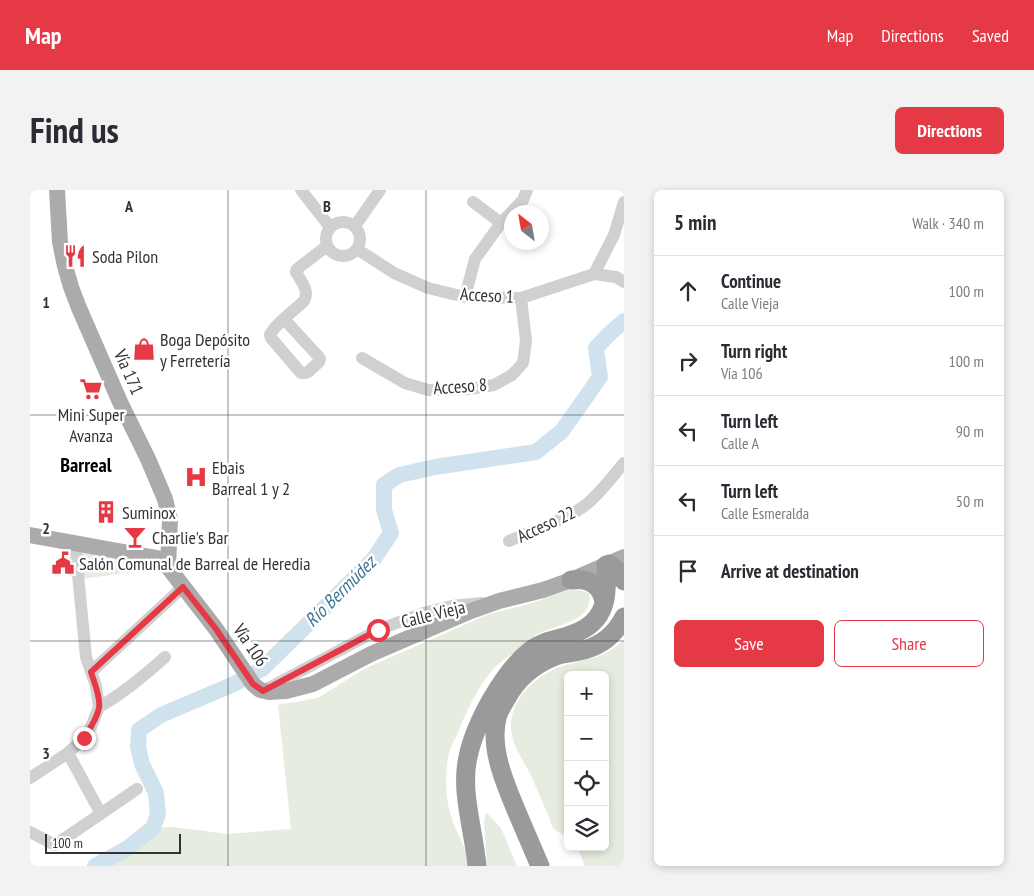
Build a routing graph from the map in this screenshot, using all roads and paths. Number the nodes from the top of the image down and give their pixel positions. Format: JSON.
{"nodes":[{"id":1,"x":57,"y":190,"type":"edge"},
{"id":2,"x":301,"y":190,"type":"edge"},
{"id":3,"x":380,"y":190,"type":"edge"},
{"id":4,"x":527,"y":190,"type":"edge"},
{"id":5,"x":473,"y":202,"type":"dead end"},
{"id":6,"x":624,"y":202,"type":"edge"},
{"id":7,"x":501,"y":223,"type":"junction"},
{"id":8,"x":355,"y":226,"type":"junction"},
{"id":9,"x":330,"y":227,"type":"junction"},
{"id":10,"x":327,"y":246,"type":"junction"},
{"id":11,"x":357,"y":248,"type":"junction"},
{"id":12,"x":594,"y":274,"type":"junction"},
{"id":13,"x":624,"y":282,"type":"edge"},
{"id":14,"x":465,"y":297,"type":"junction"},
{"id":15,"x":521,"y":298,"type":"junction"},
{"id":16,"x":284,"y":319,"type":"dead end"},
{"id":17,"x":362,"y":358,"type":"dead end"},
{"id":18,"x":624,"y":463,"type":"edge"},
{"id":19,"x":30,"y":535,"type":"edge"},
{"id":20,"x":509,"y":541,"type":"dead end"},
{"id":21,"x":75,"y":544,"type":"junction"},
{"id":22,"x":613,"y":562,"type":"edge"},
{"id":23,"x":168,"y":567,"type":"junction"},
{"id":24,"x":571,"y":580,"type":"junction"},
{"id":25,"x":624,"y":581,"type":"edge"},
{"id":26,"x":183,"y":587,"type":"junction"},
{"id":27,"x":604,"y":603,"type":"junction"},
{"id":28,"x":624,"y":617,"type":"edge"},
{"id":29,"x":165,"y":657,"type":"dead end"},
{"id":30,"x":91,"y":672,"type":"junction"},
{"id":31,"x":99,"y":707,"type":"junction"},
{"id":32,"x":68,"y":753,"type":"junction"},
{"id":33,"x":30,"y":778,"type":"edge"},
{"id":34,"x":137,"y":789,"type":"dead end"},
{"id":35,"x":101,"y":814,"type":"junction"},
{"id":36,"x":30,"y":832,"type":"edge"},
{"id":37,"x":477,"y":866,"type":"edge"},
{"id":38,"x":540,"y":866,"type":"edge"}],
"edges":[{"from":1,"to":23,"type":"main road","name":"Vía 171"},
{"from":2,"to":9,"type":"street"},
{"from":3,"to":8,"type":"street"},
{"from":4,"to":7,"type":"street"},
{"from":5,"to":7,"type":"street"},
{"from":6,"to":12,"type":"street"},
{"from":7,"to":14,"type":"street"},
{"from":8,"to":9,"type":"street"},
{"from":8,"to":11,"type":"street"},
{"from":9,"to":10,"type":"street"},
{"from":10,"to":11,"type":"street"},
{"from":10,"to":16,"type":"street"},
{"from":11,"to":14,"type":"street","name":"Acceso 1"},
{"from":12,"to":13,"type":"street","name":"Acceso 1"},
{"from":12,"to":15,"type":"street","name":"Acceso 1"},
{"from":14,"to":15,"type":"street","name":"Acceso 1"},
{"from":15,"to":17,"type":"street","name":"Acceso 8"},
{"from":18,"to":20,"type":"street","name":"Acceso 22"},
{"from":19,"to":21,"type":"main road","name":"Vía 106"},
{"from":21,"to":23,"type":"main road","name":"Vía 106"},
{"from":21,"to":30,"type":"street"},
{"from":22,"to":24,"type":"main road","name":"Vía 106"},
{"from":22,"to":25,"type":"highway"},
{"from":22,"to":27,"type":"highway"},
{"from":23,"to":26,"type":"main road","name":"Vía 106"},
{"from":24,"to":26,"type":"main road","name":"Vía 106"},
{"from":24,"to":27,"type":"highway"},
{"from":26,"to":30,"type":"street"},
{"from":27,"to":37,"type":"highway"},
{"from":28,"to":38,"type":"highway"},
{"from":29,"to":31,"type":"street"},
{"from":30,"to":31,"type":"street"},
{"from":31,"to":32,"type":"street"},
{"from":32,"to":33,"type":"street"},
{"from":32,"to":35,"type":"street"},
{"from":34,"to":35,"type":"street"},
{"from":35,"to":36,"type":"street"}]}
